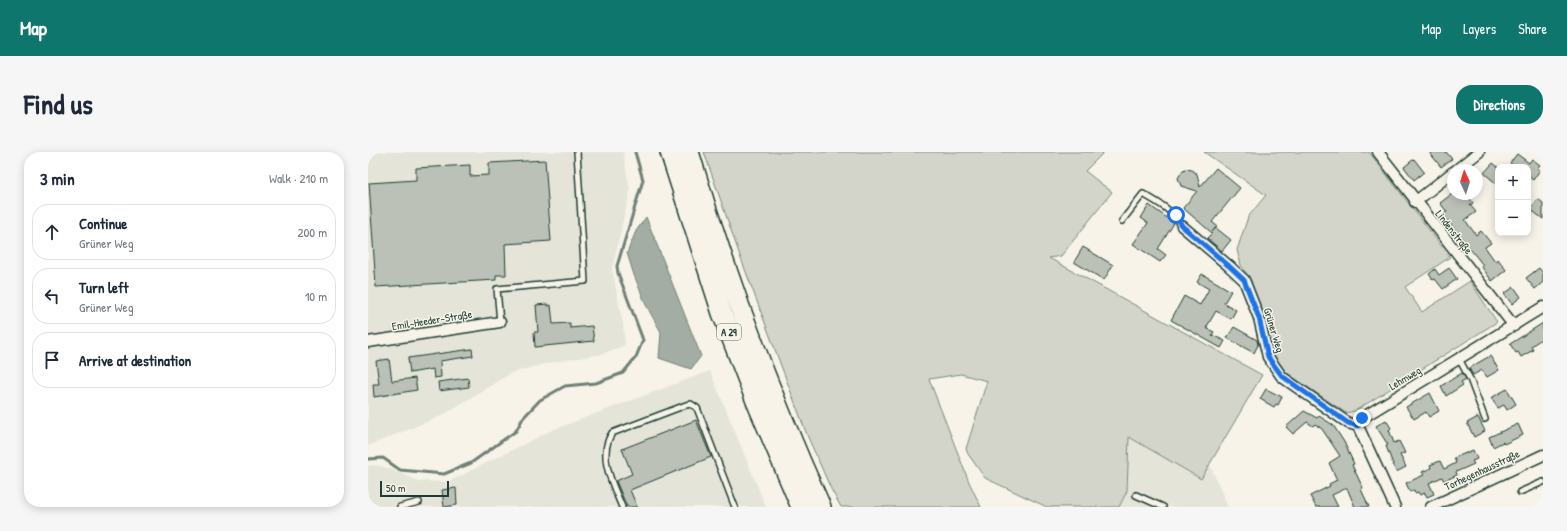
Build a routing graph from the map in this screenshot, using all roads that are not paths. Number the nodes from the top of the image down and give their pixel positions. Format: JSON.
{"nodes":[{"id":1,"x":577,"y":152,"type":"edge"},
{"id":2,"x":670,"y":152,"type":"edge"},
{"id":3,"x":688,"y":152,"type":"edge"},
{"id":4,"x":1378,"y":152,"type":"edge"},
{"id":5,"x":1479,"y":152,"type":"edge"},
{"id":6,"x":1464,"y":164,"type":"edge"},
{"id":7,"x":1447,"y":177,"type":"edge"},
{"id":8,"x":1415,"y":202,"type":"junction"},
{"id":9,"x":1122,"y":221,"type":"dead end"},
{"id":10,"x":1182,"y":226,"type":"joint"},
{"id":11,"x":1543,"y":307,"type":"edge"},
{"id":12,"x":500,"y":322,"type":"joint"},
{"id":13,"x":1514,"y":326,"type":"junction"},
{"id":14,"x":368,"y":342,"type":"edge"},
{"id":15,"x":1459,"y":359,"type":"junction"},
{"id":16,"x":775,"y":400,"type":"junction"},
{"id":17,"x":1485,"y":419,"type":"dead end"},
{"id":18,"x":1358,"y":426,"type":"junction"},
{"id":19,"x":1543,"y":455,"type":"edge"},
{"id":20,"x":1543,"y":482,"type":"edge"},
{"id":21,"x":1520,"y":492,"type":"dead end"},
{"id":22,"x":1136,"y":495,"type":"dead end"},
{"id":23,"x":419,"y":502,"type":"dead end"},
{"id":24,"x":400,"y":507,"type":"edge"},
{"id":25,"x":622,"y":507,"type":"edge"},
{"id":26,"x":735,"y":507,"type":"edge"},
{"id":27,"x":801,"y":507,"type":"edge"},
{"id":28,"x":821,"y":507,"type":"edge"},
{"id":29,"x":832,"y":507,"type":"edge"},
{"id":30,"x":1163,"y":507,"type":"edge"},
{"id":31,"x":1396,"y":507,"type":"edge"},
{"id":32,"x":1431,"y":507,"type":"edge"}],
"edges":[{"from":1,"to":12,"type":"lane"},
{"from":2,"to":27,"type":"highway","number":"A 29"},
{"from":3,"to":16,"type":"highway","number":"A 29"},
{"from":4,"to":8,"type":"street","name":"Lindenstraße"},
{"from":5,"to":6,"type":"street"},
{"from":7,"to":8,"type":"street"},
{"from":8,"to":13,"type":"street","name":"Lindenstraße"},
{"from":9,"to":10,"type":"lane"},
{"from":10,"to":18,"type":"street","name":"Grüner Weg"},
{"from":11,"to":13,"type":"street","name":"Lehmweg"},
{"from":12,"to":14,"type":"street","name":"Emil-Heeder-Straße"},
{"from":13,"to":15,"type":"street","name":"Lehmweg"},
{"from":15,"to":17,"type":"lane"},
{"from":15,"to":18,"type":"street","name":"Lehmweg"},
{"from":16,"to":28,"type":"highway","number":"A 29"},
{"from":16,"to":29,"type":"highway"},
{"from":18,"to":31,"type":"street"},
{"from":19,"to":32,"type":"street","name":"Torhegenhausstraße"},
{"from":20,"to":21,"type":"lane"},
{"from":22,"to":30,"type":"lane"},
{"from":23,"to":24,"type":"lane"},
{"from":25,"to":26,"type":"lane"}]}
